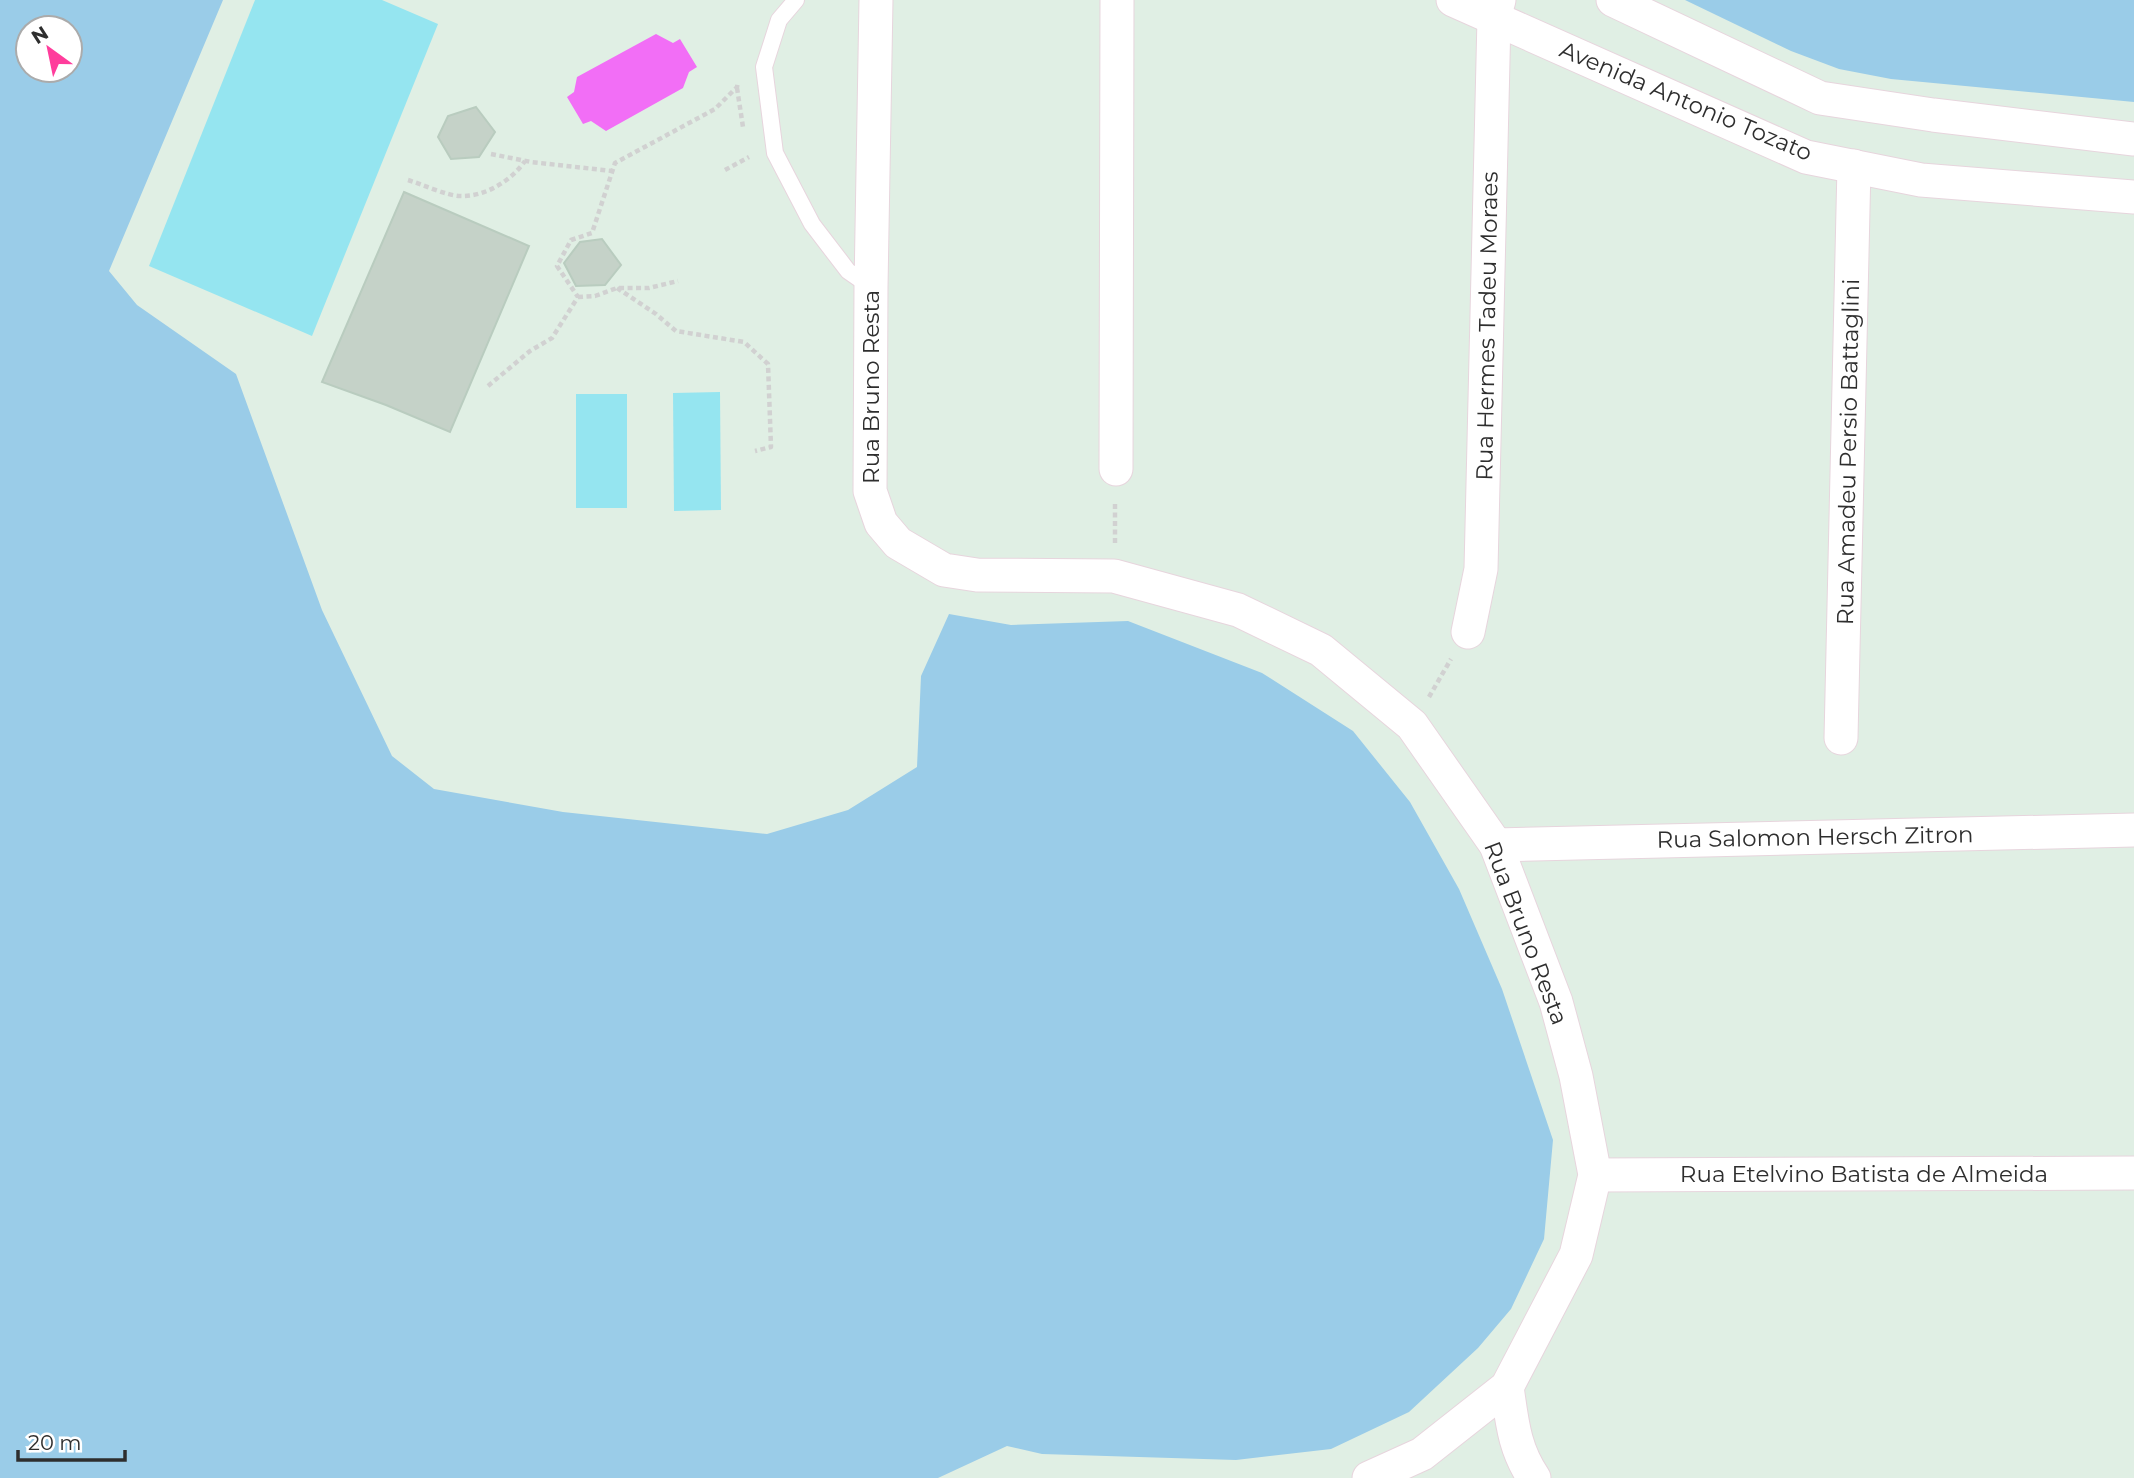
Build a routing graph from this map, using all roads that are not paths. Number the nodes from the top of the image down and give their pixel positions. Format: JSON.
{"nodes":[{"id":1,"x":796,"y":0,"type":"edge"},
{"id":2,"x":876,"y":0,"type":"edge"},
{"id":3,"x":890,"y":0,"type":"edge"},
{"id":4,"x":1117,"y":0,"type":"edge"},
{"id":5,"x":1453,"y":0,"type":"edge"},
{"id":6,"x":1613,"y":0,"type":"edge"},
{"id":7,"x":1496,"y":9,"type":"edge"},
{"id":8,"x":876,"y":72,"type":"junction"},
{"id":9,"x":2134,"y":138,"type":"edge"},
{"id":10,"x":1854,"y":166,"type":"junction"},
{"id":11,"x":2134,"y":197,"type":"edge"},
{"id":12,"x":871,"y":286,"type":"junction"},
{"id":13,"x":1116,"y":469,"type":"road end"},
{"id":14,"x":1468,"y":632,"type":"road end"},
{"id":15,"x":1841,"y":738,"type":"dead end"},
{"id":16,"x":2134,"y":830,"type":"edge"},
{"id":17,"x":1496,"y":845,"type":"junction"},
{"id":18,"x":2134,"y":1173,"type":"edge"},
{"id":19,"x":1595,"y":1175,"type":"junction"},
{"id":20,"x":1507,"y":1387,"type":"junction"},
{"id":21,"x":1369,"y":1478,"type":"edge"},
{"id":22,"x":1534,"y":1478,"type":"edge"}],
"edges":[{"from":1,"to":12,"type":"lane"},
{"from":2,"to":8,"type":"street"},
{"from":3,"to":8,"type":"street"},
{"from":4,"to":13,"type":"street"},
{"from":5,"to":7,"type":"street","name":"Avenida Antonio Tozato"},
{"from":6,"to":9,"type":"street"},
{"from":7,"to":10,"type":"street","name":"Avenida Antonio Tozato"},
{"from":7,"to":14,"type":"street","name":"Rua Hermes Tadeu Moraes"},
{"from":8,"to":12,"type":"street","name":"Rua Bruno Resta"},
{"from":10,"to":11,"type":"street","name":"Avenida Antonio Tozato"},
{"from":10,"to":15,"type":"street","name":"Rua Amadeu Persio Battaglini"},
{"from":12,"to":17,"type":"street","name":"Rua Bruno Resta"},
{"from":16,"to":17,"type":"street","name":"Rua Salomon Hersch Zitron"},
{"from":17,"to":19,"type":"street","name":"Rua Bruno Resta"},
{"from":18,"to":19,"type":"street","name":"Rua Etelvino Batista de Almeida"},
{"from":19,"to":20,"type":"street","name":"Rua Bruno Resta"},
{"from":20,"to":21,"type":"street","name":"Rua Bruno Resta"},
{"from":20,"to":22,"type":"street"}]}
